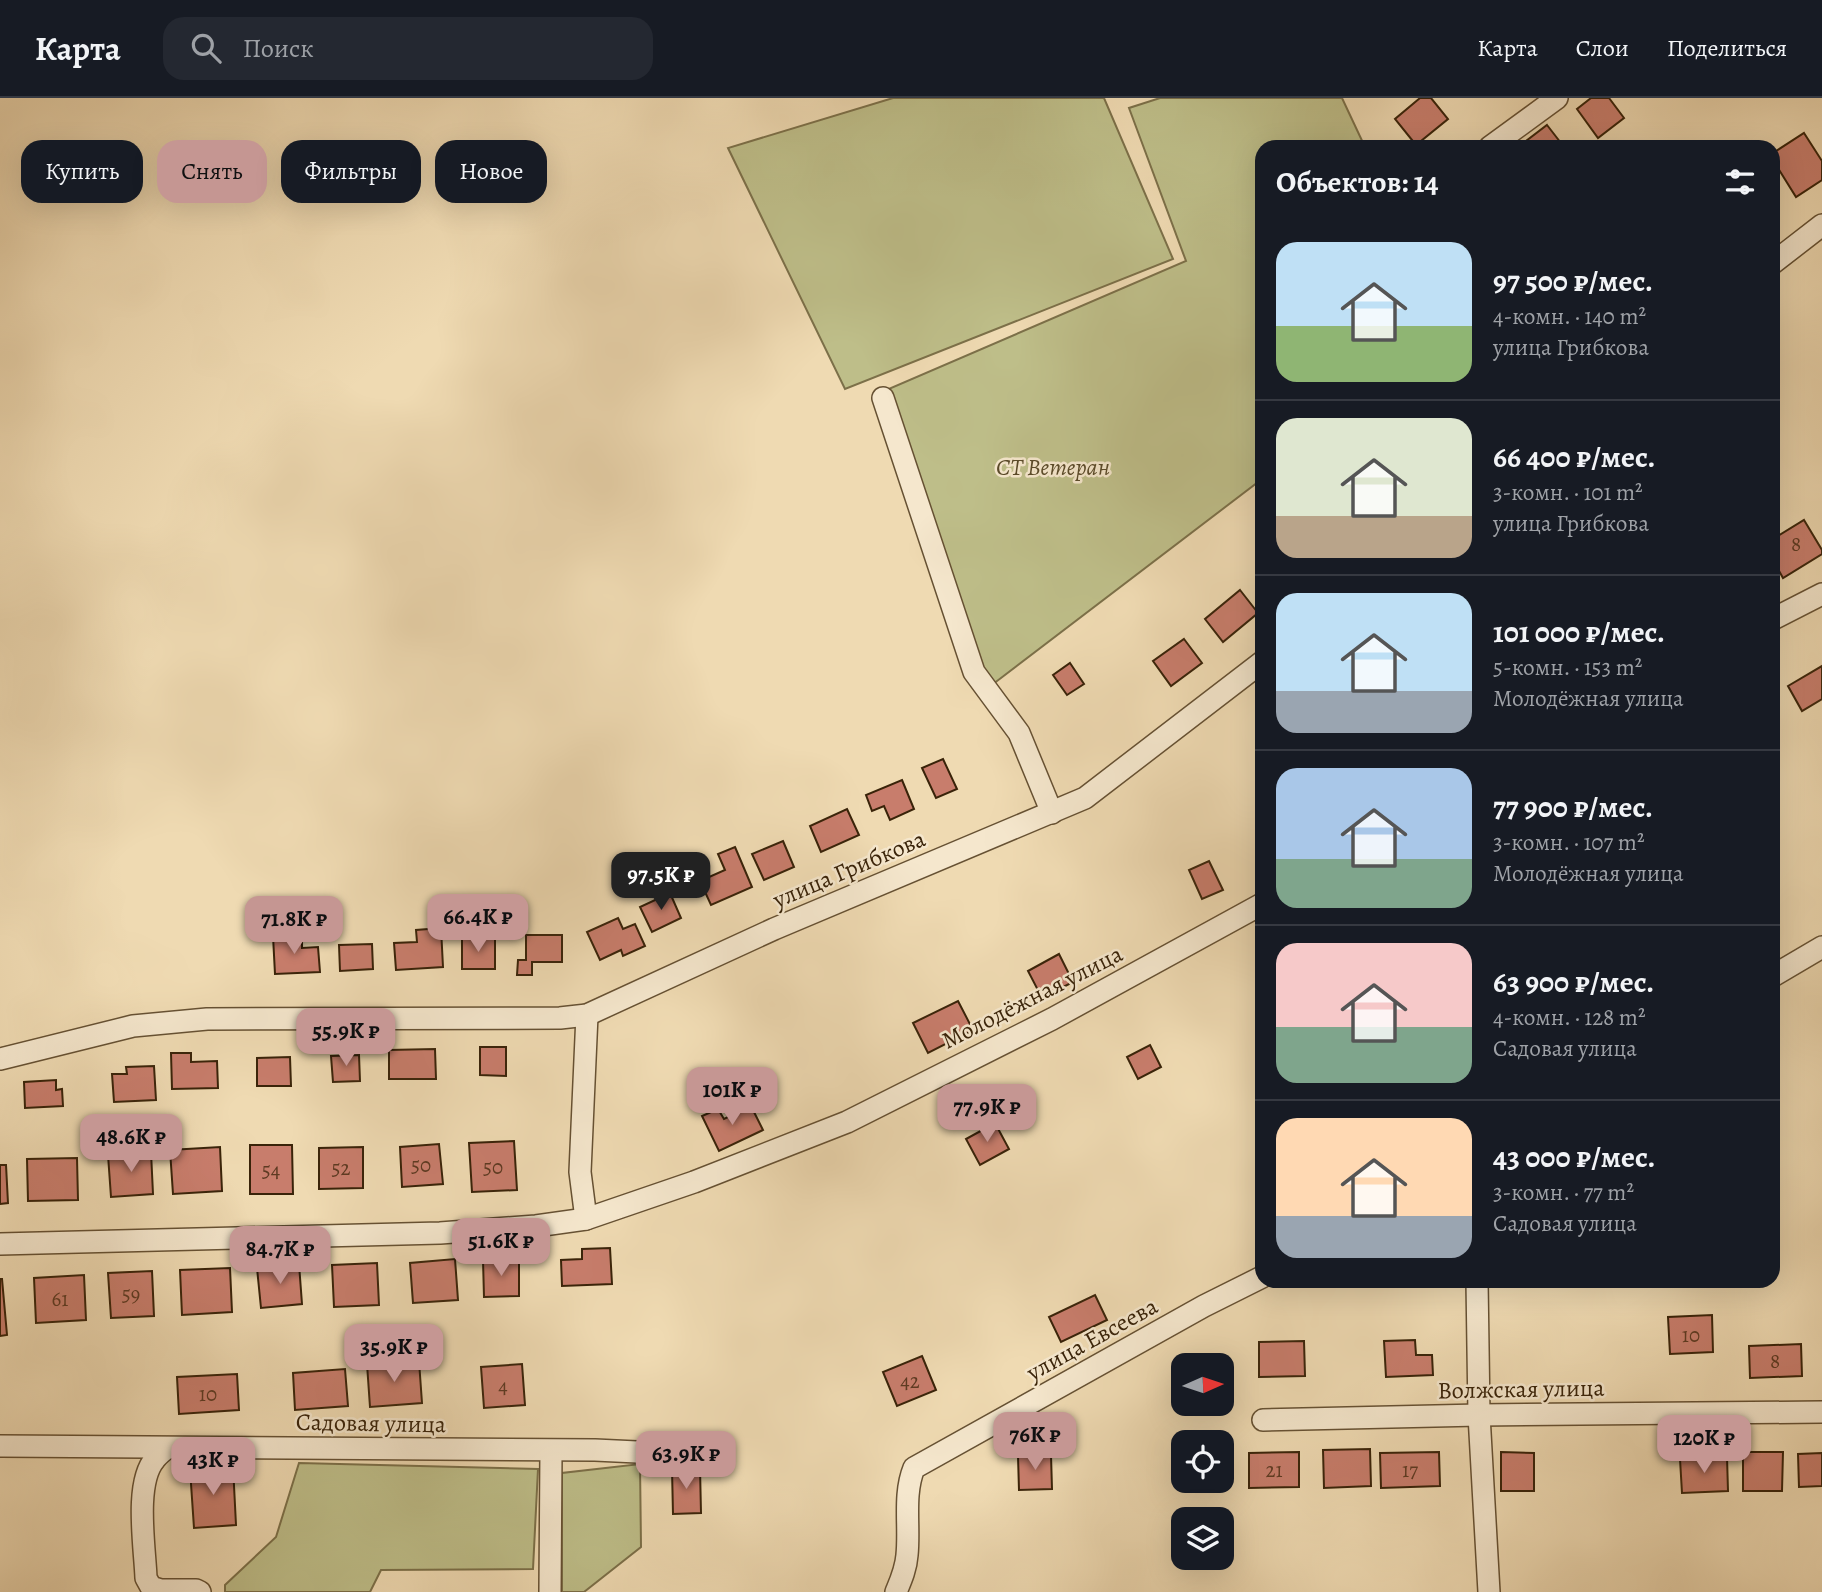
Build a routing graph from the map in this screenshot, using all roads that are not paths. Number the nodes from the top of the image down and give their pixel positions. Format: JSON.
{"nodes":[{"id":1,"x":1557,"y":98,"type":"edge"},
{"id":2,"x":1500,"y":140,"type":"edge"},
{"id":3,"x":1822,"y":225,"type":"edge"},
{"id":4,"x":1780,"y":258,"type":"edge"},
{"id":5,"x":883,"y":398,"type":"dead end"},
{"id":6,"x":1822,"y":594,"type":"edge"},
{"id":7,"x":1780,"y":615,"type":"edge"},
{"id":8,"x":1255,"y":668,"type":"edge"},
{"id":9,"x":1052,"y":813,"type":"junction"},
{"id":10,"x":1255,"y":908,"type":"edge"},
{"id":11,"x":1822,"y":947,"type":"edge"},
{"id":12,"x":1780,"y":972,"type":"edge"},
{"id":13,"x":587,"y":1015,"type":"junction"},
{"id":14,"x":0,"y":1059,"type":"edge"},
{"id":15,"x":586,"y":1219,"type":"junction"},
{"id":16,"x":0,"y":1244,"type":"edge"},
{"id":17,"x":1255,"y":1280,"type":"edge"},
{"id":18,"x":1477,"y":1288,"type":"edge"},
{"id":19,"x":1822,"y":1412,"type":"edge"},
{"id":20,"x":1479,"y":1415,"type":"junction"},
{"id":21,"x":1263,"y":1420,"type":"dead end"},
{"id":22,"x":0,"y":1446,"type":"edge"},
{"id":23,"x":167,"y":1448,"type":"junction"},
{"id":24,"x":551,"y":1451,"type":"junction"},
{"id":25,"x":700,"y":1455,"type":"dead end"},
{"id":26,"x":200,"y":1592,"type":"edge"},
{"id":27,"x":550,"y":1592,"type":"edge"},
{"id":28,"x":895,"y":1592,"type":"edge"},
{"id":29,"x":1489,"y":1592,"type":"edge"}],
"edges":[{"from":1,"to":2,"type":"street"},
{"from":3,"to":4,"type":"street"},
{"from":5,"to":9,"type":"street"},
{"from":6,"to":7,"type":"street"},
{"from":8,"to":9,"type":"street","name":"улица Грибкова"},
{"from":9,"to":13,"type":"street","name":"улица Грибкова"},
{"from":10,"to":15,"type":"street","name":"Молодёжная улица"},
{"from":11,"to":12,"type":"street"},
{"from":13,"to":14,"type":"street","name":"улица Грибкова"},
{"from":13,"to":15,"type":"street"},
{"from":15,"to":16,"type":"street","name":"Молодёжная улица"},
{"from":17,"to":28,"type":"street","name":"улица Евсеева"},
{"from":18,"to":20,"type":"street"},
{"from":19,"to":20,"type":"street","name":"Волжская улица"},
{"from":20,"to":21,"type":"street","name":"Волжская улица"},
{"from":20,"to":29,"type":"street"},
{"from":22,"to":23,"type":"street","name":"Садовая улица"},
{"from":23,"to":24,"type":"street","name":"Садовая улица"},
{"from":23,"to":26,"type":"street"},
{"from":24,"to":25,"type":"street","name":"Садовая улица"},
{"from":24,"to":27,"type":"street"}]}
